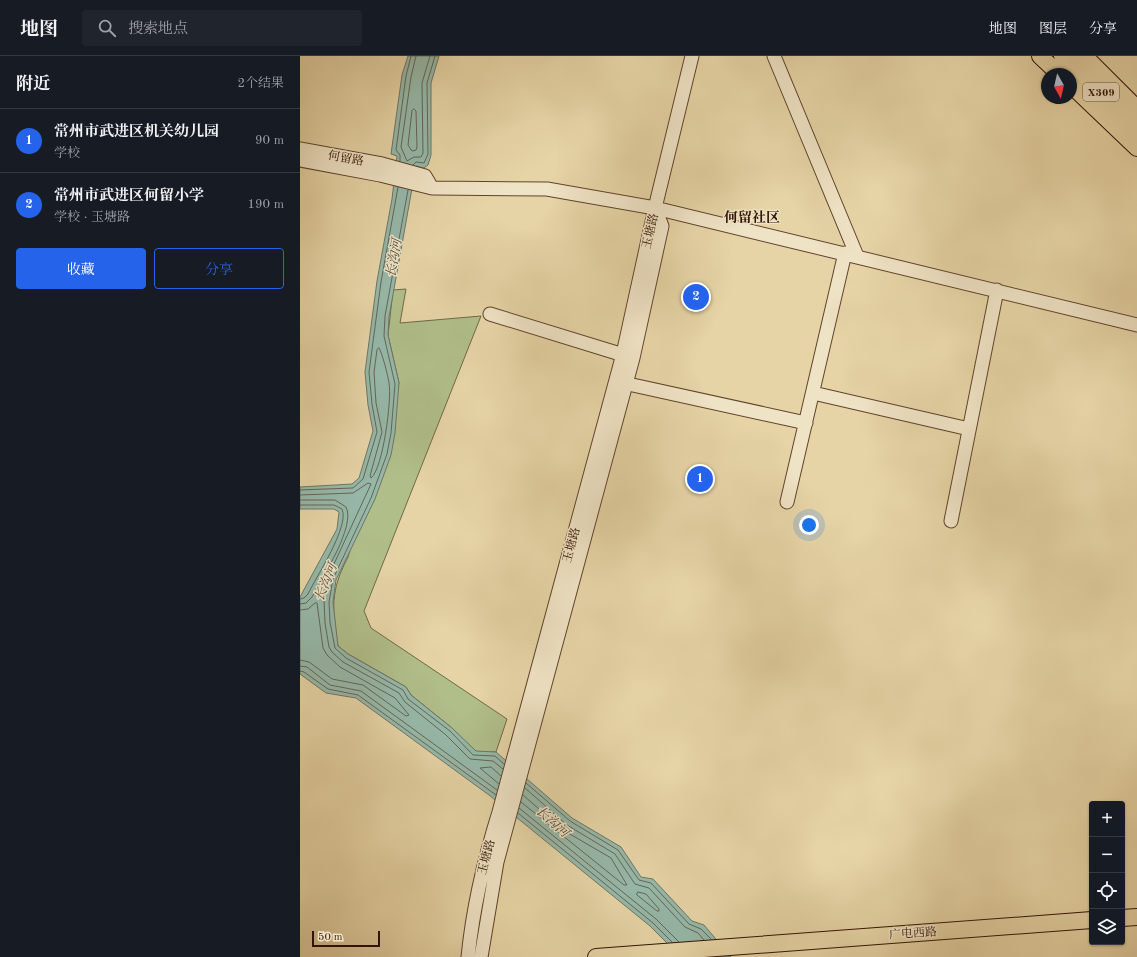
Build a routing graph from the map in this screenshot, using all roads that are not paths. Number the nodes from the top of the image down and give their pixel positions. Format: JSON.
{"nodes":[{"id":1,"x":692,"y":56,"type":"edge"},
{"id":2,"x":774,"y":56,"type":"edge"},
{"id":3,"x":1040,"y":56,"type":"edge"},
{"id":4,"x":1063,"y":56,"type":"edge"},
{"id":5,"x":1083,"y":56,"type":"edge"},
{"id":6,"x":1094,"y":56,"type":"edge"},
{"id":7,"x":1053,"y":68,"type":"edge"},
{"id":8,"x":1077,"y":91,"type":"edge"},
{"id":9,"x":1137,"y":98,"type":"edge"},
{"id":10,"x":1137,"y":110,"type":"edge"},
{"id":11,"x":1137,"y":129,"type":"edge"},
{"id":12,"x":1137,"y":148,"type":"edge"},
{"id":13,"x":300,"y":150,"type":"edge"},
{"id":14,"x":300,"y":160,"type":"edge"},
{"id":15,"x":390,"y":172,"type":"junction"},
{"id":16,"x":655,"y":208,"type":"junction"},
{"id":17,"x":851,"y":255,"type":"junction"},
{"id":18,"x":997,"y":290,"type":"junction"},
{"id":19,"x":490,"y":314,"type":"dead end"},
{"id":20,"x":1137,"y":325,"type":"edge"},
{"id":21,"x":628,"y":356,"type":"junction"},
{"id":22,"x":621,"y":382,"type":"junction"},
{"id":23,"x":813,"y":393,"type":"junction"},
{"id":24,"x":806,"y":423,"type":"junction"},
{"id":25,"x":969,"y":429,"type":"junction"},
{"id":26,"x":787,"y":502,"type":"dead end"},
{"id":27,"x":951,"y":521,"type":"dead end"},
{"id":28,"x":504,"y":814,"type":"junction"},
{"id":29,"x":1137,"y":917,"type":"edge"},
{"id":30,"x":1125,"y":918,"type":"edge"},
{"id":31,"x":1089,"y":920,"type":"edge"},
{"id":32,"x":1137,"y":926,"type":"edge"},
{"id":33,"x":1125,"y":927,"type":"edge"},
{"id":34,"x":1089,"y":929,"type":"edge"},
{"id":35,"x":734,"y":953,"type":"edge"},
{"id":36,"x":468,"y":957,"type":"edge"},
{"id":37,"x":481,"y":957,"type":"edge"},
{"id":38,"x":596,"y":957,"type":"edge"}],
"edges":[{"from":1,"to":16,"type":"street","name":"玉塘路"},
{"from":2,"to":17,"type":"street"},
{"from":3,"to":7,"type":"main road"},
{"from":4,"to":11,"type":"highway","number":"X309"},
{"from":5,"to":10,"type":"highway","number":"X309"},
{"from":6,"to":9,"type":"main road"},
{"from":8,"to":12,"type":"main road"},
{"from":13,"to":15,"type":"street","name":"何留路"},
{"from":14,"to":15,"type":"street","name":"何留路"},
{"from":15,"to":16,"type":"street"},
{"from":16,"to":17,"type":"street"},
{"from":16,"to":21,"type":"street","name":"玉塘路"},
{"from":17,"to":18,"type":"street"},
{"from":17,"to":23,"type":"street"},
{"from":18,"to":20,"type":"street"},
{"from":18,"to":25,"type":"street"},
{"from":19,"to":21,"type":"street"},
{"from":21,"to":22,"type":"street","name":"玉塘路"},
{"from":22,"to":24,"type":"street"},
{"from":22,"to":28,"type":"street","name":"玉塘路"},
{"from":23,"to":24,"type":"street"},
{"from":23,"to":25,"type":"street"},
{"from":24,"to":26,"type":"street"},
{"from":25,"to":27,"type":"street"},
{"from":28,"to":36,"type":"street","name":"玉塘路"},
{"from":28,"to":37,"type":"street","name":"玉塘路"},
{"from":29,"to":30,"type":"main road"},
{"from":31,"to":35,"type":"main road","name":"广电西路"},
{"from":32,"to":33,"type":"main road"},
{"from":34,"to":35,"type":"main road","name":"广电西路"},
{"from":35,"to":38,"type":"main road"}]}
